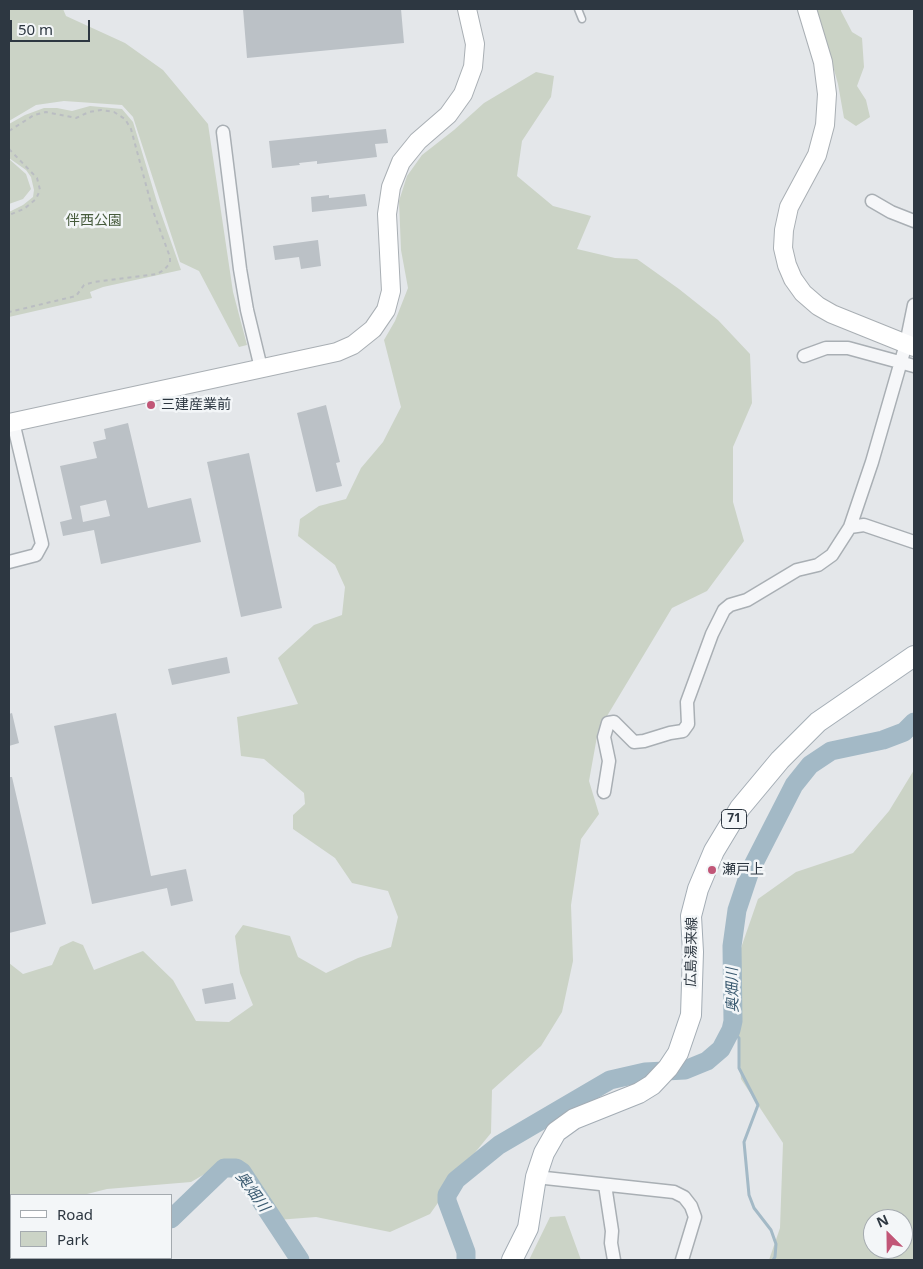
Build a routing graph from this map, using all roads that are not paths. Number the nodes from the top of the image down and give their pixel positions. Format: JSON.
{"nodes":[{"id":1,"x":467,"y":9,"type":"edge"},
{"id":2,"x":578,"y":9,"type":"edge"},
{"id":3,"x":807,"y":9,"type":"edge"},
{"id":4,"x":582,"y":20,"type":"dead end"},
{"id":5,"x":223,"y":132,"type":"dead end"},
{"id":6,"x":872,"y":201,"type":"dead end"},
{"id":7,"x":914,"y":221,"type":"edge"},
{"id":8,"x":914,"y":305,"type":"edge"},
{"id":9,"x":907,"y":351,"type":"edge"},
{"id":10,"x":804,"y":356,"type":"dead end"},
{"id":11,"x":914,"y":366,"type":"edge"},
{"id":12,"x":261,"y":368,"type":"junction"},
{"id":13,"x":11,"y":423,"type":"edge"},
{"id":14,"x":850,"y":526,"type":"junction"},
{"id":15,"x":914,"y":542,"type":"edge"},
{"id":16,"x":9,"y":562,"type":"edge"},
{"id":17,"x":914,"y":656,"type":"edge"},
{"id":18,"x":604,"y":792,"type":"dead end"},
{"id":19,"x":536,"y":1177,"type":"junction"},
{"id":20,"x":604,"y":1185,"type":"junction"},
{"id":21,"x":512,"y":1260,"type":"edge"},
{"id":22,"x":614,"y":1260,"type":"edge"},
{"id":23,"x":682,"y":1260,"type":"edge"}],
"edges":[{"from":1,"to":12,"type":"street"},
{"from":2,"to":4,"type":"lane"},
{"from":3,"to":9,"type":"street"},
{"from":5,"to":12,"type":"street"},
{"from":6,"to":7,"type":"street"},
{"from":8,"to":9,"type":"street"},
{"from":9,"to":10,"type":"street"},
{"from":9,"to":11,"type":"street"},
{"from":9,"to":14,"type":"street"},
{"from":12,"to":13,"type":"street"},
{"from":13,"to":16,"type":"street"},
{"from":14,"to":15,"type":"street"},
{"from":14,"to":18,"type":"street"},
{"from":17,"to":19,"type":"main road","name":"広島湯来線","number":"71"},
{"from":19,"to":20,"type":"street"},
{"from":19,"to":21,"type":"main road","name":"広島湯来線","number":"71"},
{"from":20,"to":22,"type":"street"},
{"from":20,"to":23,"type":"street"}]}
